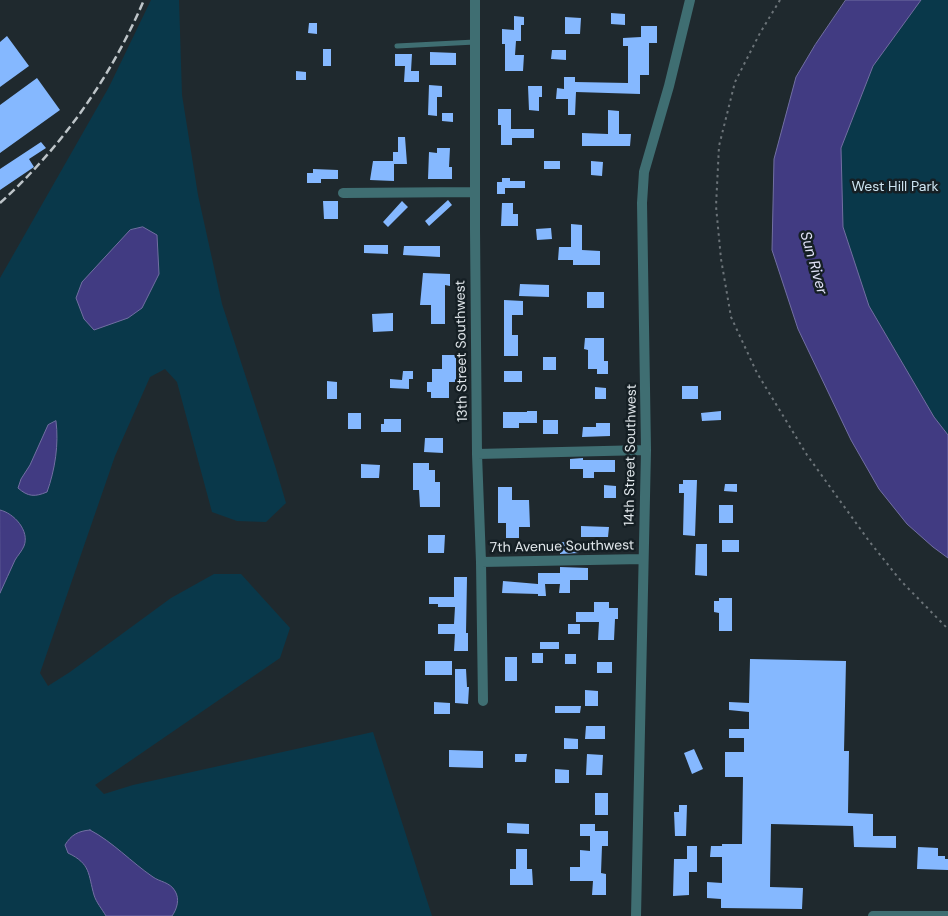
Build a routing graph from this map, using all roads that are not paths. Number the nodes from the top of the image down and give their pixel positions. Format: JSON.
{"nodes":[{"id":1,"x":475,"y":0,"type":"edge"},
{"id":2,"x":690,"y":0,"type":"edge"},
{"id":3,"x":475,"y":42,"type":"junction"},
{"id":4,"x":397,"y":46,"type":"dead end"},
{"id":5,"x":475,"y":192,"type":"junction"},
{"id":6,"x":343,"y":194,"type":"dead end"},
{"id":7,"x":646,"y":450,"type":"junction"},
{"id":8,"x":477,"y":454,"type":"junction"},
{"id":9,"x":643,"y":559,"type":"junction"},
{"id":10,"x":481,"y":562,"type":"junction"},
{"id":11,"x":483,"y":701,"type":"dead end"},
{"id":12,"x":636,"y":916,"type":"edge"},
{"id":13,"x":873,"y":916,"type":"edge"},
{"id":14,"x":948,"y":916,"type":"edge"}],
"edges":[{"from":1,"to":3,"type":"street","name":"13th Street Southwest"},
{"from":2,"to":7,"type":"street","name":"14th Street Southwest"},
{"from":3,"to":4,"type":"lane"},
{"from":3,"to":5,"type":"street","name":"13th Street Southwest"},
{"from":5,"to":6,"type":"street"},
{"from":5,"to":8,"type":"street","name":"13th Street Southwest"},
{"from":7,"to":8,"type":"street"},
{"from":7,"to":9,"type":"street","name":"14th Street Southwest"},
{"from":8,"to":10,"type":"street","name":"13th Street Southwest"},
{"from":9,"to":10,"type":"street","name":"7th Avenue Southwest"},
{"from":9,"to":12,"type":"street","name":"14th Street Southwest"},
{"from":10,"to":11,"type":"street","name":"13th Street Southwest"},
{"from":13,"to":14,"type":"street"}]}
